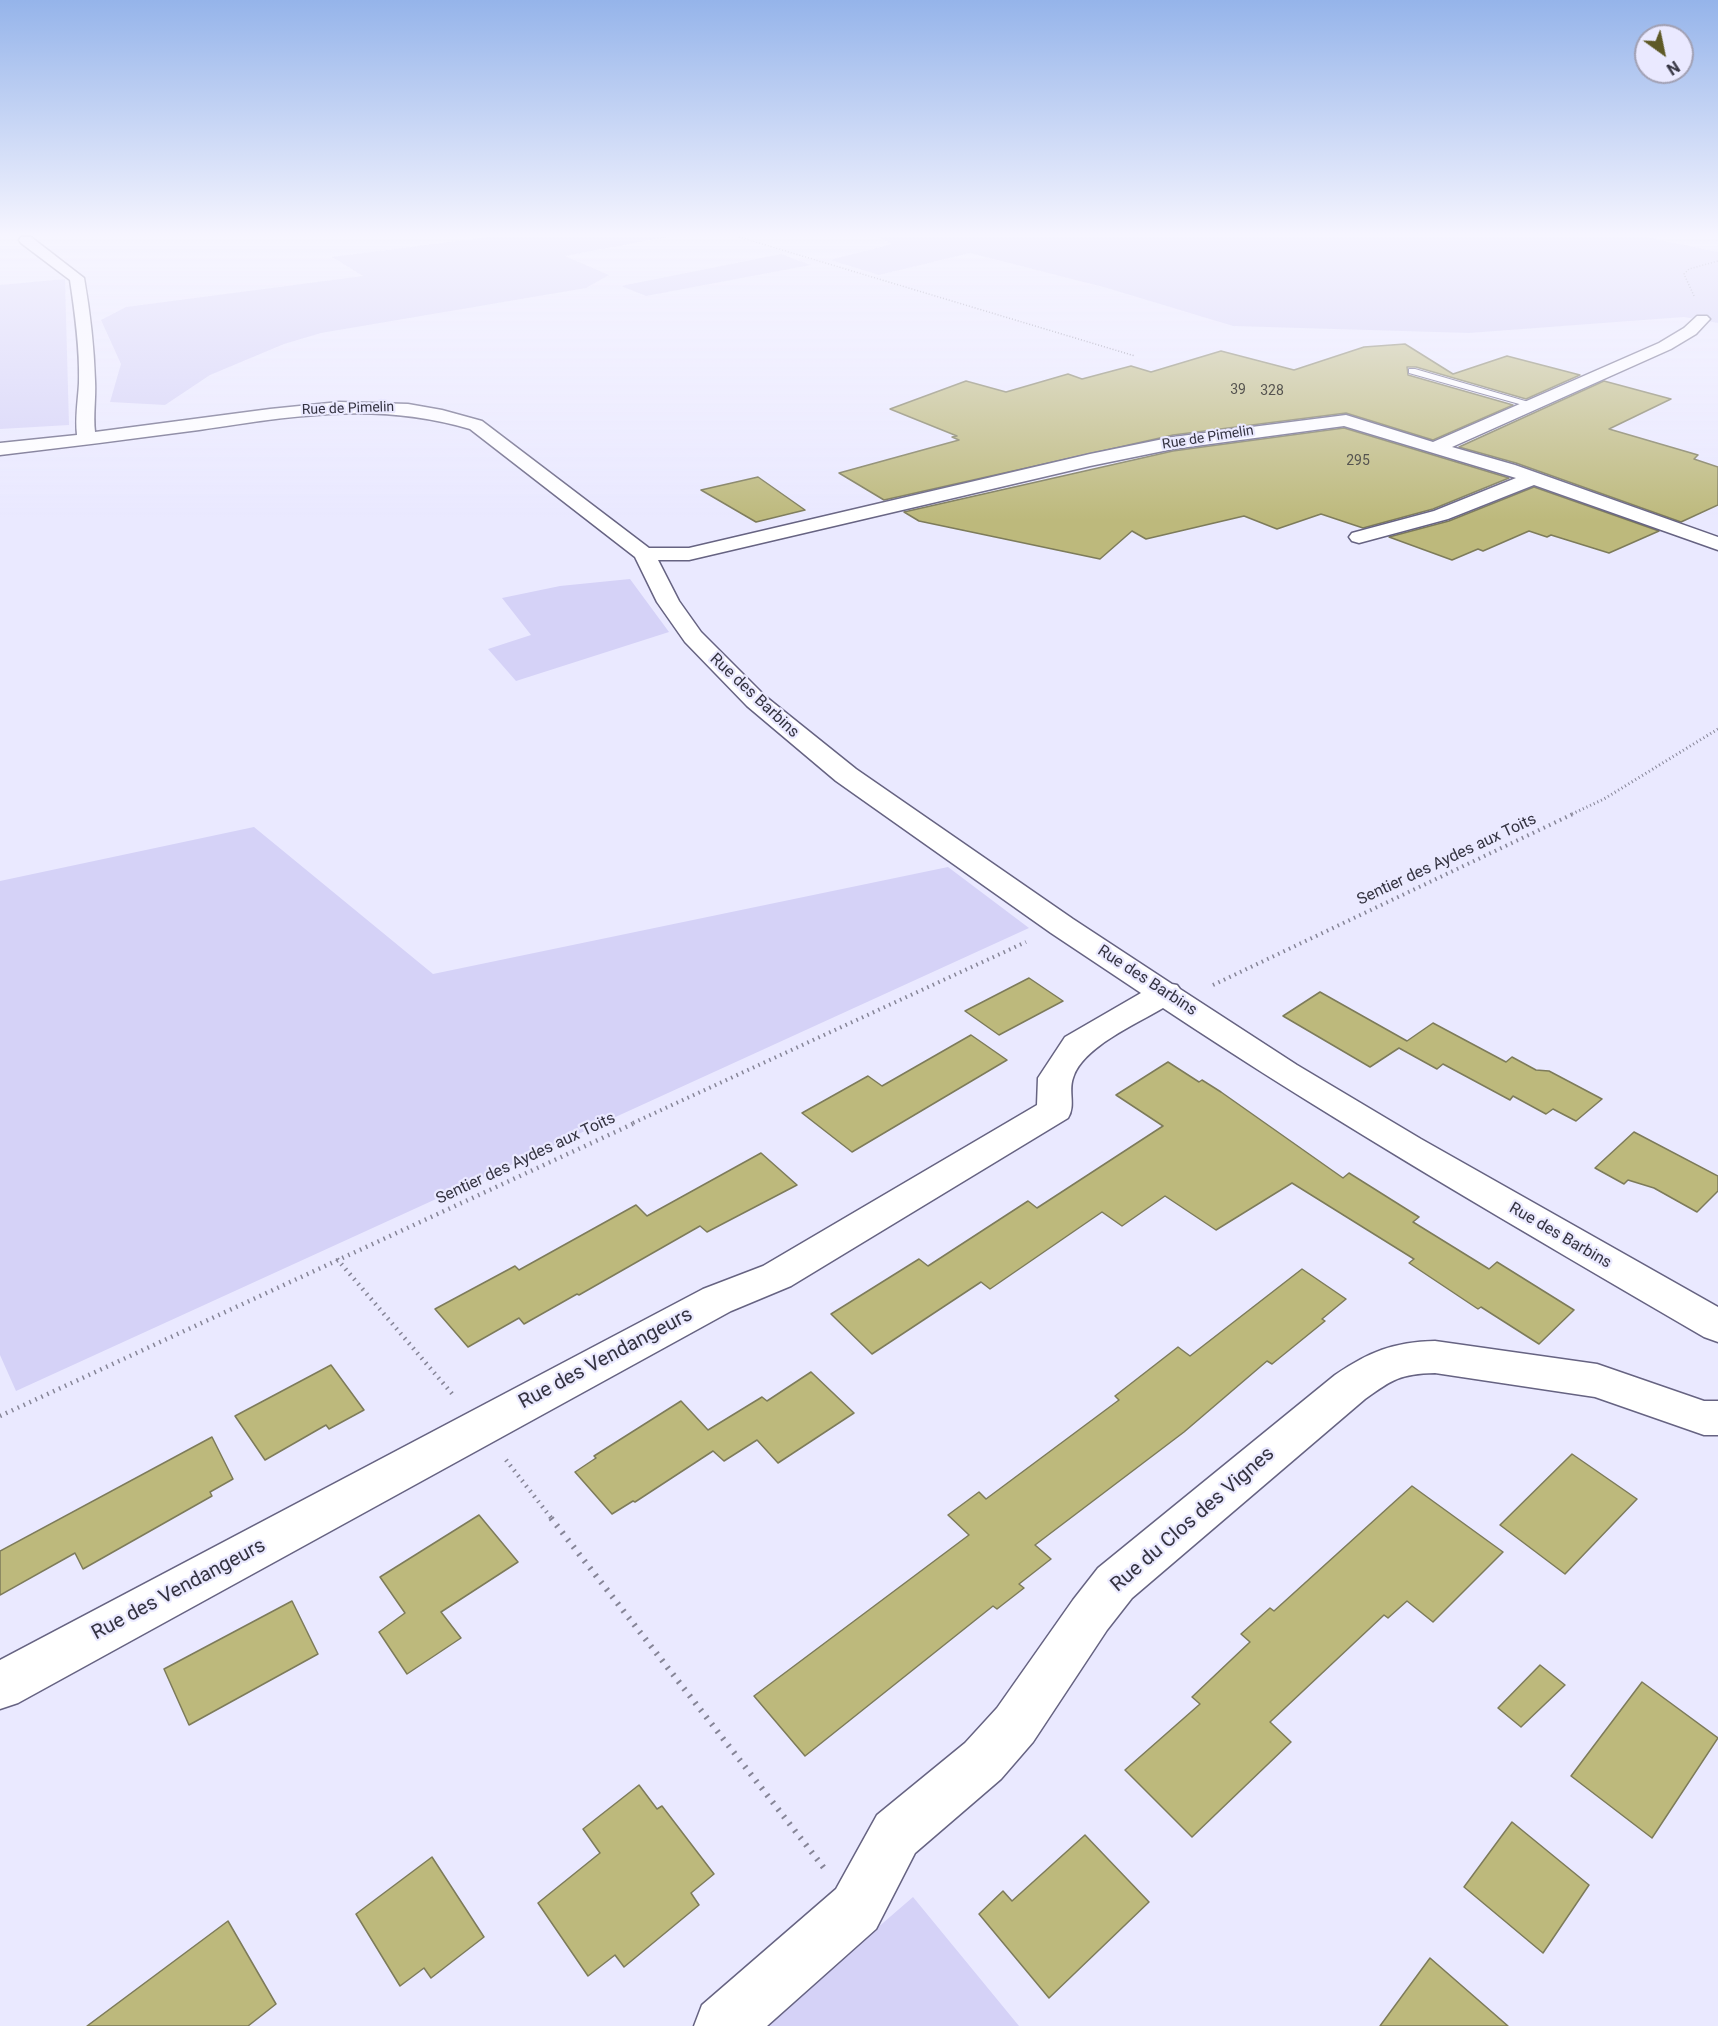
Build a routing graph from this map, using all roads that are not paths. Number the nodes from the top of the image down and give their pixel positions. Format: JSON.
{"nodes":[{"id":1,"x":82,"y":332,"type":"edge"},
{"id":2,"x":1689,"y":332,"type":"edge"},
{"id":3,"x":1412,"y":371,"type":"dead end"},
{"id":4,"x":1534,"y":405,"type":"junction"},
{"id":5,"x":87,"y":440,"type":"junction"},
{"id":6,"x":1436,"y":447,"type":"junction"},
{"id":7,"x":0,"y":449,"type":"edge"},
{"id":8,"x":1534,"y":478,"type":"junction"},
{"id":9,"x":1359,"y":537,"type":"dead end"},
{"id":10,"x":1718,"y":544,"type":"edge"},
{"id":11,"x":648,"y":560,"type":"junction"},
{"id":12,"x":1172,"y":997,"type":"junction"},
{"id":13,"x":1718,"y":1326,"type":"edge"},
{"id":14,"x":1718,"y":1418,"type":"edge"},
{"id":15,"x":0,"y":1686,"type":"edge"},
{"id":16,"x":723,"y":2026,"type":"edge"}],
"edges":[{"from":1,"to":5,"type":"street"},
{"from":2,"to":4,"type":"street"},
{"from":3,"to":4,"type":"lane"},
{"from":4,"to":6,"type":"street"},
{"from":5,"to":7,"type":"street","name":"Rue de Pimelin"},
{"from":5,"to":11,"type":"street","name":"Rue de Pimelin"},
{"from":6,"to":8,"type":"street","name":"Rue de Pimelin"},
{"from":6,"to":11,"type":"street","name":"Rue de Pimelin"},
{"from":8,"to":9,"type":"street"},
{"from":8,"to":10,"type":"street","name":"Rue de Pimelin"},
{"from":11,"to":12,"type":"street","name":"Rue des Barbins"},
{"from":12,"to":13,"type":"street","name":"Rue des Barbins"},
{"from":12,"to":15,"type":"street","name":"Rue des Vendangeurs"},
{"from":14,"to":16,"type":"street","name":"Rue du Clos des Vignes"}]}
